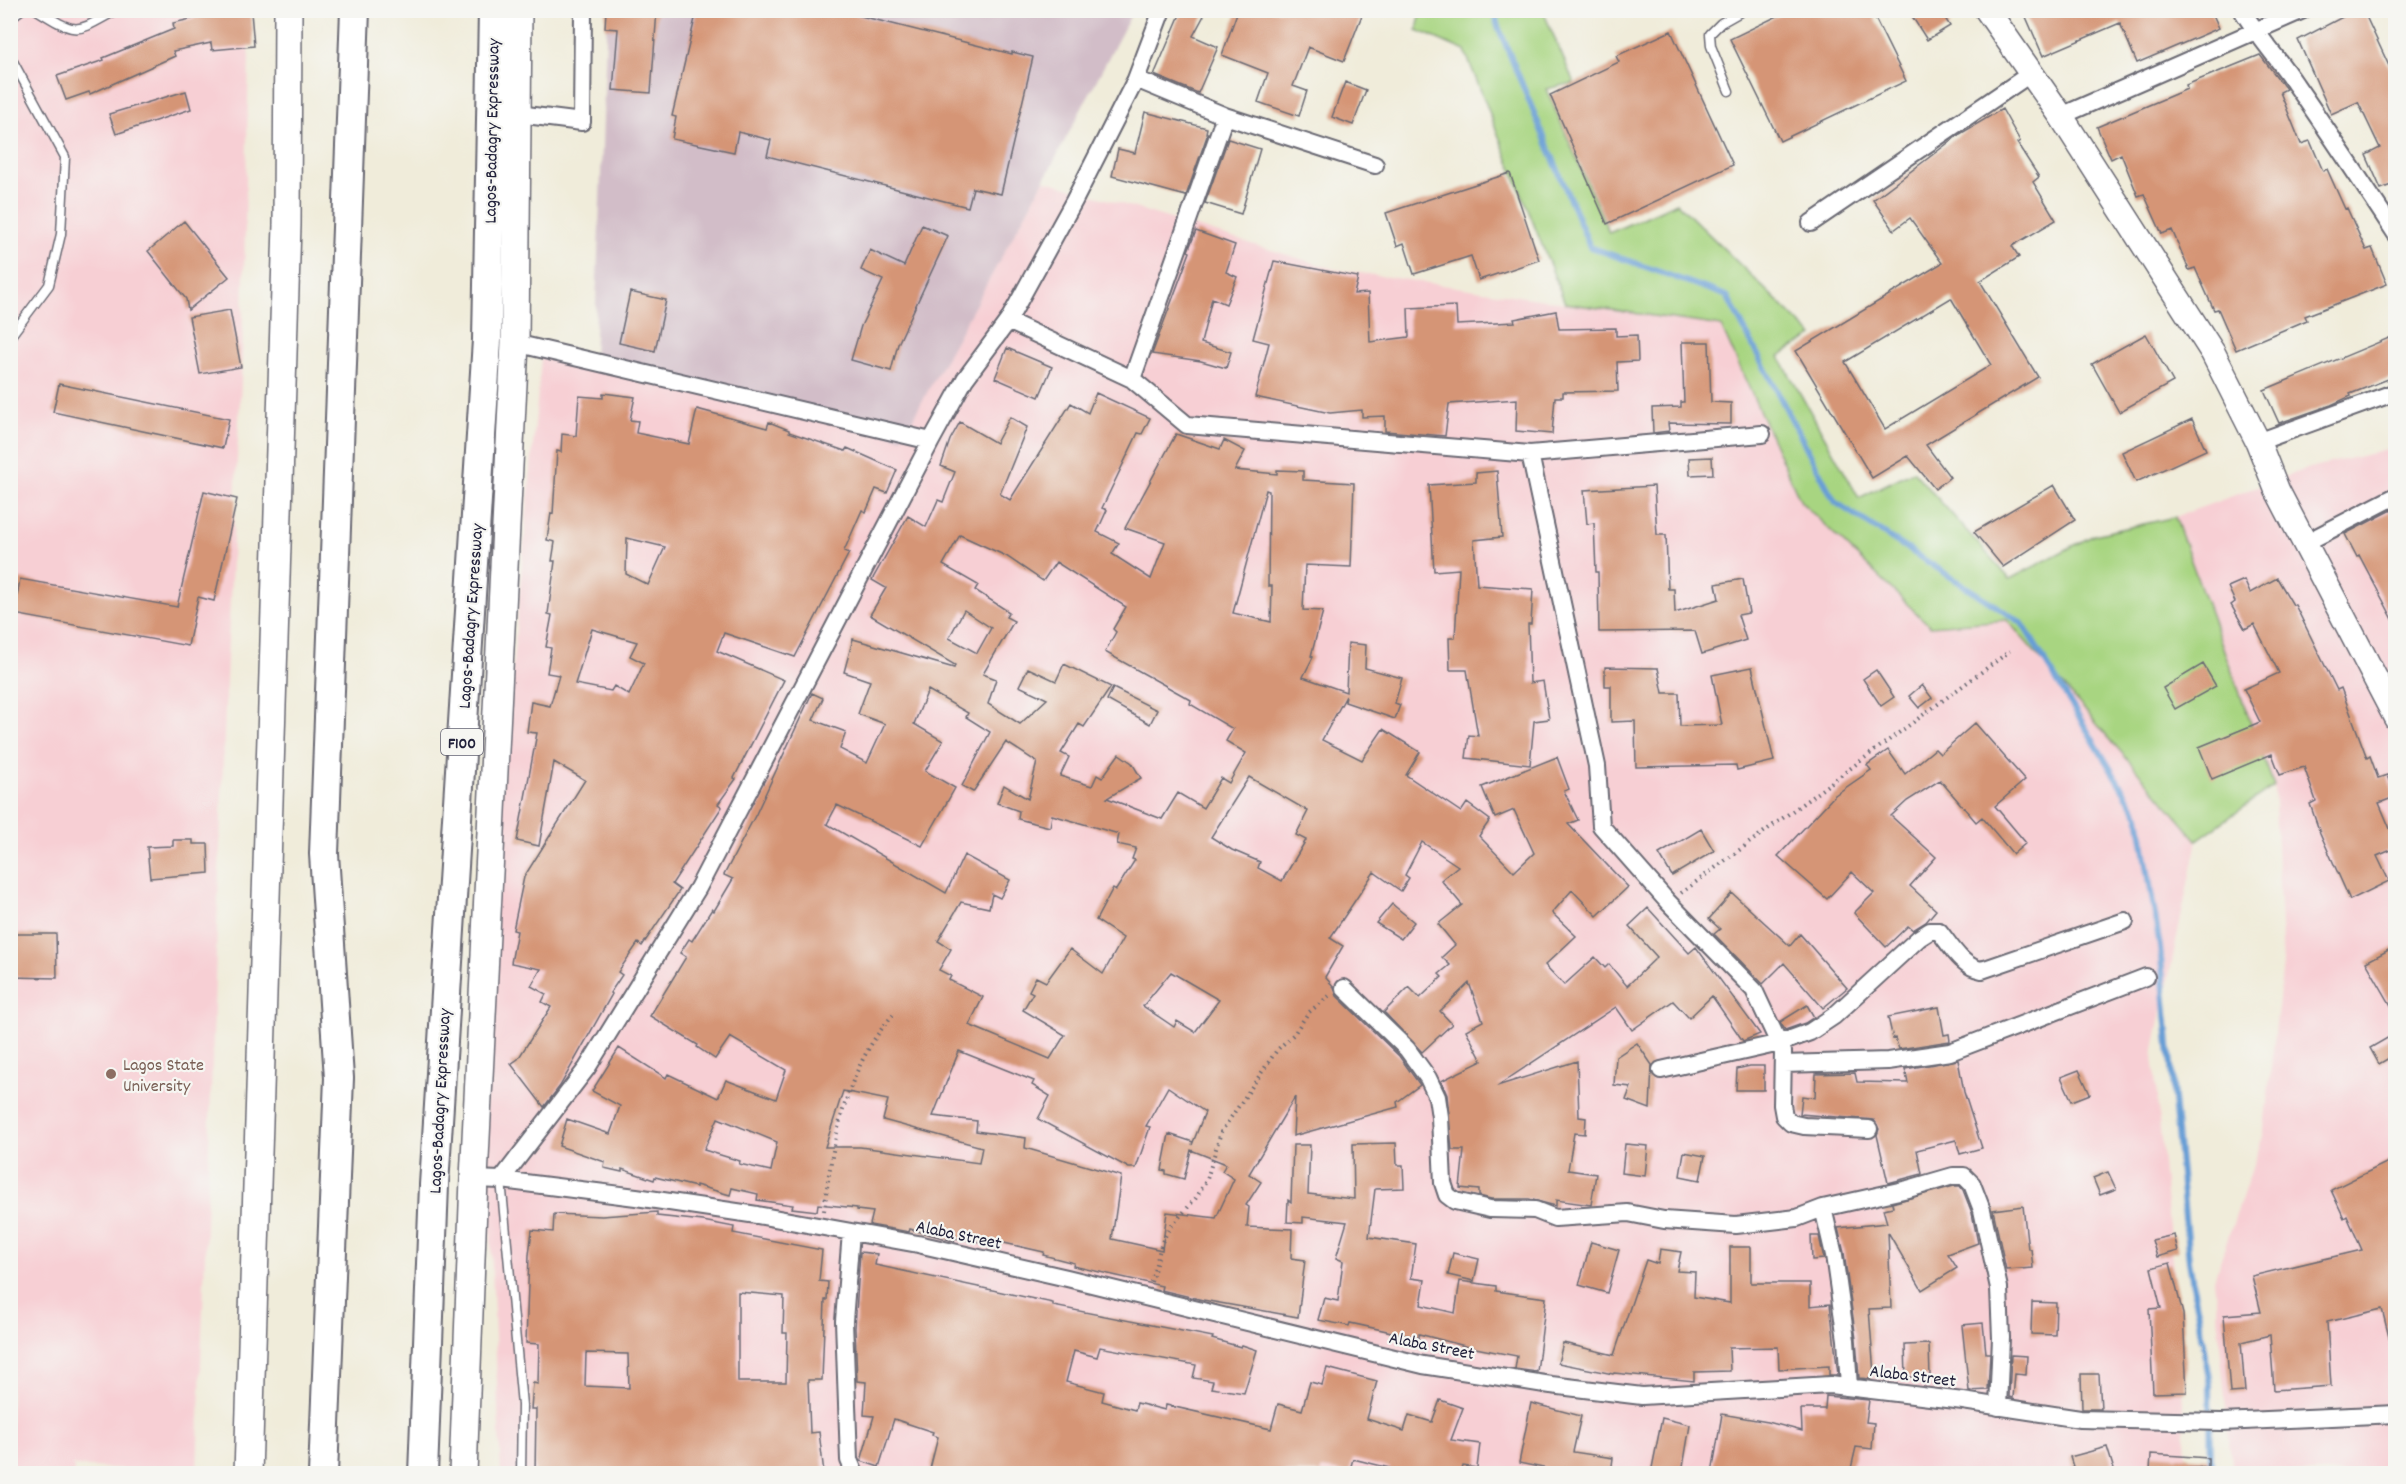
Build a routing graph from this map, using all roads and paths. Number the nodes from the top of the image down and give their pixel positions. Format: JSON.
{"nodes":[{"id":1,"x":21,"y":10,"type":"edge"},
{"id":2,"x":37,"y":10,"type":"edge"},
{"id":3,"x":117,"y":10,"type":"edge"},
{"id":4,"x":288,"y":10,"type":"edge"},
{"id":5,"x":355,"y":10,"type":"edge"},
{"id":6,"x":493,"y":10,"type":"edge"},
{"id":7,"x":518,"y":10,"type":"edge"},
{"id":8,"x":584,"y":10,"type":"edge"},
{"id":9,"x":1162,"y":10,"type":"edge"},
{"id":10,"x":1744,"y":10,"type":"edge"},
{"id":11,"x":1987,"y":10,"type":"edge"},
{"id":12,"x":2242,"y":10,"type":"edge"},
{"id":13,"x":2303,"y":10,"type":"edge"},
{"id":14,"x":10,"y":18,"type":"edge"},
{"id":15,"x":2254,"y":31,"type":"junction"},
{"id":16,"x":10,"y":56,"type":"edge"},
{"id":17,"x":2030,"y":75,"type":"junction"},
{"id":18,"x":1136,"y":79,"type":"junction"},
{"id":19,"x":1729,"y":91,"type":"dead end"},
{"id":20,"x":518,"y":114,"type":"junction"},
{"id":21,"x":1225,"y":116,"type":"junction"},
{"id":22,"x":2061,"y":116,"type":"junction"},
{"id":23,"x":1375,"y":165,"type":"dead end"},
{"id":24,"x":1811,"y":223,"type":"dead end"},
{"id":25,"x":2396,"y":234,"type":"edge"},
{"id":26,"x":1008,"y":321,"type":"junction"},
{"id":27,"x":10,"y":337,"type":"edge"},
{"id":28,"x":515,"y":343,"type":"junction"},
{"id":29,"x":1132,"y":379,"type":"junction"},
{"id":30,"x":2396,"y":392,"type":"edge"},
{"id":31,"x":1762,"y":434,"type":"dead end"},
{"id":32,"x":931,"y":441,"type":"junction"},
{"id":33,"x":2261,"y":449,"type":"junction"},
{"id":34,"x":1530,"y":454,"type":"junction"},
{"id":35,"x":2396,"y":496,"type":"edge"},
{"id":36,"x":2305,"y":543,"type":"junction"},
{"id":37,"x":2010,"y":651,"type":"dead end"},
{"id":38,"x":2396,"y":718,"type":"edge"},
{"id":39,"x":1668,"y":902,"type":"junction"},
{"id":40,"x":2125,"y":921,"type":"dead end"},
{"id":41,"x":2146,"y":977,"type":"dead end"},
{"id":42,"x":1344,"y":988,"type":"joint"},
{"id":43,"x":893,"y":1015,"type":"dead end"},
{"id":44,"x":1780,"y":1043,"type":"junction"},
{"id":45,"x":1783,"y":1064,"type":"junction"},
{"id":46,"x":1661,"y":1070,"type":"dead end"},
{"id":47,"x":1869,"y":1129,"type":"dead end"},
{"id":48,"x":474,"y":1179,"type":"junction"},
{"id":49,"x":501,"y":1180,"type":"junction"},
{"id":50,"x":1823,"y":1208,"type":"junction"},
{"id":51,"x":822,"y":1227,"type":"junction"},
{"id":52,"x":851,"y":1232,"type":"junction"},
{"id":53,"x":1146,"y":1298,"type":"junction"},
{"id":54,"x":1850,"y":1387,"type":"junction"},
{"id":55,"x":1998,"y":1407,"type":"junction"},
{"id":56,"x":2396,"y":1414,"type":"edge"},
{"id":57,"x":248,"y":1473,"type":"edge"},
{"id":58,"x":322,"y":1473,"type":"edge"},
{"id":59,"x":423,"y":1473,"type":"edge"},
{"id":60,"x":463,"y":1473,"type":"edge"},
{"id":61,"x":521,"y":1473,"type":"edge"},
{"id":62,"x":855,"y":1473,"type":"edge"}],
"edges":[{"from":1,"to":14,"type":"lane"},
{"from":2,"to":3,"type":"lane"},
{"from":4,"to":57,"type":"main road"},
{"from":5,"to":58,"type":"highway"},
{"from":6,"to":59,"type":"highway","name":"Lagos-Badagry Expressway","number":"F100"},
{"from":7,"to":20,"type":"main road","name":"Lagos-Badagry Expressway"},
{"from":8,"to":20,"type":"street"},
{"from":9,"to":18,"type":"street"},
{"from":10,"to":19,"type":"lane"},
{"from":11,"to":17,"type":"main road"},
{"from":12,"to":15,"type":"street"},
{"from":13,"to":15,"type":"street"},
{"from":15,"to":22,"type":"street"},
{"from":15,"to":25,"type":"street"},
{"from":16,"to":27,"type":"lane"},
{"from":17,"to":22,"type":"main road"},
{"from":17,"to":24,"type":"street"},
{"from":18,"to":21,"type":"street"},
{"from":18,"to":26,"type":"street"},
{"from":20,"to":28,"type":"main road","name":"Lagos-Badagry Expressway"},
{"from":21,"to":23,"type":"street"},
{"from":21,"to":29,"type":"street"},
{"from":22,"to":33,"type":"main road"},
{"from":26,"to":29,"type":"street"},
{"from":26,"to":32,"type":"street"},
{"from":28,"to":32,"type":"street"},
{"from":28,"to":48,"type":"main road","name":"Lagos-Badagry Expressway"},
{"from":29,"to":34,"type":"street"},
{"from":30,"to":33,"type":"street"},
{"from":31,"to":34,"type":"street"},
{"from":32,"to":49,"type":"street"},
{"from":33,"to":36,"type":"main road"},
{"from":34,"to":39,"type":"street"},
{"from":35,"to":36,"type":"street"},
{"from":36,"to":38,"type":"main road"},
{"from":37,"to":39,"type":"path"},
{"from":39,"to":44,"type":"street"},
{"from":40,"to":44,"type":"street"},
{"from":41,"to":45,"type":"street"},
{"from":42,"to":50,"type":"street"},
{"from":42,"to":53,"type":"path"},
{"from":43,"to":51,"type":"path"},
{"from":44,"to":45,"type":"street"},
{"from":44,"to":46,"type":"street"},
{"from":45,"to":47,"type":"street"},
{"from":48,"to":49,"type":"street","name":"Alaba Street"},
{"from":48,"to":60,"type":"main road","name":"Lagos-Badagry Expressway"},
{"from":49,"to":51,"type":"street","name":"Alaba Street"},
{"from":49,"to":61,"type":"lane"},
{"from":50,"to":54,"type":"street"},
{"from":50,"to":55,"type":"street"},
{"from":51,"to":52,"type":"street","name":"Alaba Street"},
{"from":52,"to":53,"type":"street","name":"Alaba Street"},
{"from":52,"to":62,"type":"street"},
{"from":53,"to":54,"type":"street","name":"Alaba Street"},
{"from":54,"to":55,"type":"street","name":"Alaba Street"},
{"from":55,"to":56,"type":"street","name":"Alaba Street"}]}
